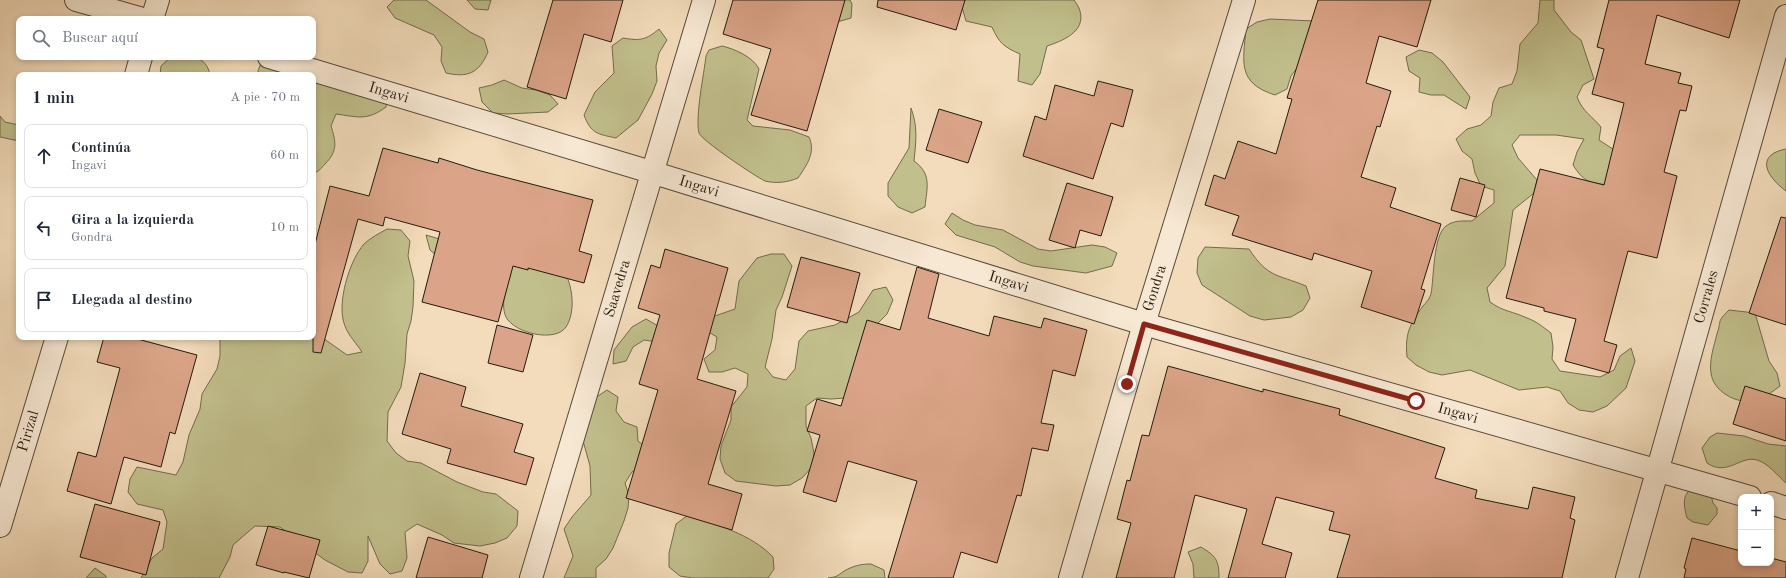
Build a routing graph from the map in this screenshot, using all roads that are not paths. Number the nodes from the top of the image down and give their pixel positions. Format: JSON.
{"nodes":[{"id":1,"x":76,"y":0,"type":"edge"},
{"id":2,"x":158,"y":0,"type":"edge"},
{"id":3,"x":704,"y":0,"type":"edge"},
{"id":4,"x":1244,"y":0,"type":"edge"},
{"id":5,"x":132,"y":16,"type":"edge"},
{"id":6,"x":153,"y":16,"type":"edge"},
{"id":7,"x":1786,"y":16,"type":"edge"},
{"id":8,"x":140,"y":60,"type":"edge"},
{"id":9,"x":279,"y":60,"type":"edge"},
{"id":10,"x":137,"y":72,"type":"edge"},
{"id":11,"x":651,"y":172,"type":"junction"},
{"id":12,"x":1144,"y":324,"type":"junction"},
{"id":13,"x":56,"y":340,"type":"edge"},
{"id":14,"x":1658,"y":470,"type":"junction"},
{"id":15,"x":1740,"y":494,"type":"edge"},
{"id":16,"x":1774,"y":504,"type":"edge"},
{"id":17,"x":1786,"y":508,"type":"edge"},
{"id":18,"x":0,"y":526,"type":"edge"},
{"id":19,"x":531,"y":578,"type":"edge"},
{"id":20,"x":1070,"y":578,"type":"edge"},
{"id":21,"x":1627,"y":578,"type":"edge"}],
"edges":[{"from":1,"to":5,"type":"street"},
{"from":2,"to":6,"type":"street"},
{"from":3,"to":11,"type":"street","name":"Saavedra"},
{"from":4,"to":12,"type":"street","name":"Gondra"},
{"from":7,"to":14,"type":"street","name":"Corrales"},
{"from":8,"to":10,"type":"street"},
{"from":9,"to":11,"type":"street","name":"Ingavi"},
{"from":11,"to":12,"type":"street","name":"Ingavi"},
{"from":11,"to":19,"type":"street","name":"Saavedra"},
{"from":12,"to":14,"type":"street","name":"Ingavi"},
{"from":12,"to":20,"type":"street","name":"Gondra"},
{"from":13,"to":18,"type":"street","name":"Pirizal"},
{"from":14,"to":15,"type":"street","name":"Ingavi"},
{"from":14,"to":21,"type":"street","name":"Corrales"},
{"from":16,"to":17,"type":"street"}]}
